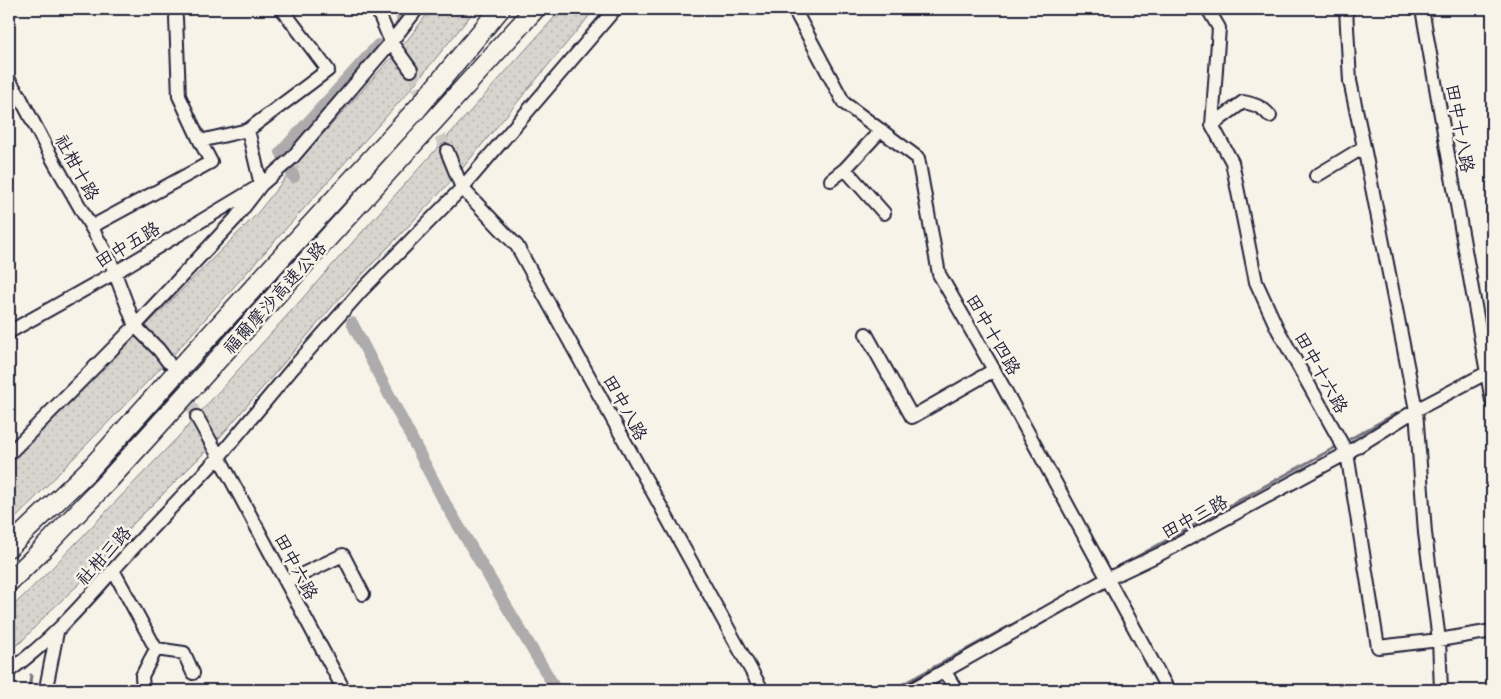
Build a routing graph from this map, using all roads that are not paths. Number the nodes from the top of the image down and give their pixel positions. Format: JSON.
{"nodes":[{"id":1,"x":282,"y":9,"type":"edge"},
{"id":2,"x":377,"y":9,"type":"edge"},
{"id":3,"x":416,"y":9,"type":"edge"},
{"id":4,"x":500,"y":9,"type":"edge"},
{"id":5,"x":535,"y":9,"type":"edge"},
{"id":6,"x":615,"y":9,"type":"edge"},
{"id":7,"x":794,"y":9,"type":"edge"},
{"id":8,"x":1208,"y":9,"type":"edge"},
{"id":9,"x":1346,"y":9,"type":"edge"},
{"id":10,"x":1422,"y":9,"type":"edge"},
{"id":11,"x":176,"y":18,"type":"dead end"},
{"id":12,"x":391,"y":42,"type":"junction"},
{"id":13,"x":411,"y":70,"type":"tunnel mouth"},
{"id":14,"x":9,"y":80,"type":"edge"},
{"id":15,"x":1270,"y":116,"type":"dead end"},
{"id":16,"x":1212,"y":125,"type":"junction"},
{"id":17,"x":248,"y":130,"type":"junction"},
{"id":18,"x":881,"y":130,"type":"junction"},
{"id":19,"x":200,"y":141,"type":"junction"},
{"id":20,"x":1364,"y":147,"type":"junction"},
{"id":21,"x":447,"y":151,"type":"tunnel mouth"},
{"id":22,"x":845,"y":169,"type":"junction"},
{"id":23,"x":1316,"y":176,"type":"dead end"},
{"id":24,"x":831,"y":180,"type":"dead end"},
{"id":25,"x":261,"y":185,"type":"junction"},
{"id":26,"x":462,"y":188,"type":"junction"},
{"id":27,"x":884,"y":213,"type":"dead end"},
{"id":28,"x":91,"y":227,"type":"junction"},
{"id":29,"x":116,"y":272,"type":"junction"},
{"id":30,"x":135,"y":326,"type":"junction"},
{"id":31,"x":9,"y":332,"type":"edge"},
{"id":32,"x":866,"y":334,"type":"dead end"},
{"id":33,"x":168,"y":362,"type":"tunnel mouth"},
{"id":34,"x":994,"y":370,"type":"junction"},
{"id":35,"x":1490,"y":371,"type":"edge"},
{"id":36,"x":1492,"y":401,"type":"edge"},
{"id":37,"x":1416,"y":410,"type":"junction"},
{"id":38,"x":197,"y":417,"type":"tunnel mouth"},
{"id":39,"x":1347,"y":453,"type":"junction"},
{"id":40,"x":9,"y":454,"type":"edge"},
{"id":41,"x":219,"y":458,"type":"junction"},
{"id":42,"x":9,"y":547,"type":"edge"},
{"id":43,"x":113,"y":570,"type":"junction"},
{"id":44,"x":1107,"y":579,"type":"junction"},
{"id":45,"x":9,"y":582,"type":"edge"},
{"id":46,"x":286,"y":582,"type":"junction"},
{"id":47,"x":363,"y":594,"type":"dead end"},
{"id":48,"x":1492,"y":631,"type":"edge"},
{"id":49,"x":57,"y":632,"type":"junction"},
{"id":50,"x":1439,"y":640,"type":"junction"},
{"id":51,"x":156,"y":649,"type":"junction"},
{"id":52,"x":9,"y":671,"type":"edge"},
{"id":53,"x":945,"y":672,"type":"junction"},
{"id":54,"x":193,"y":673,"type":"dead end"},
{"id":55,"x":48,"y":690,"type":"edge"},
{"id":56,"x":143,"y":690,"type":"edge"},
{"id":57,"x":344,"y":690,"type":"edge"},
{"id":58,"x":762,"y":690,"type":"edge"},
{"id":59,"x":911,"y":690,"type":"edge"},
{"id":60,"x":956,"y":690,"type":"edge"},
{"id":61,"x":1168,"y":690,"type":"edge"},
{"id":62,"x":1441,"y":690,"type":"edge"}],
"edges":[{"from":1,"to":17,"type":"street"},
{"from":2,"to":12,"type":"street"},
{"from":3,"to":12,"type":"street"},
{"from":4,"to":42,"type":"highway","name":"福爾摩沙高速公路"},
{"from":5,"to":45,"type":"highway","name":"福爾摩沙高速公路"},
{"from":6,"to":26,"type":"street","name":"社柑三路"},
{"from":7,"to":18,"type":"street","name":"田中十四路"},
{"from":8,"to":16,"type":"street"},
{"from":9,"to":20,"type":"street"},
{"from":10,"to":35,"type":"street","name":"田中十八路"},
{"from":11,"to":19,"type":"street"},
{"from":12,"to":13,"type":"street"},
{"from":12,"to":25,"type":"street"},
{"from":14,"to":28,"type":"street","name":"社柑十路"},
{"from":15,"to":16,"type":"street"},
{"from":16,"to":39,"type":"street","name":"田中十六路"},
{"from":17,"to":19,"type":"street"},
{"from":17,"to":25,"type":"street"},
{"from":18,"to":22,"type":"street"},
{"from":18,"to":34,"type":"street","name":"田中十四路"},
{"from":19,"to":28,"type":"street"},
{"from":20,"to":23,"type":"street"},
{"from":20,"to":37,"type":"street"},
{"from":21,"to":26,"type":"street","name":"田中八路"},
{"from":22,"to":24,"type":"street"},
{"from":22,"to":27,"type":"street"},
{"from":25,"to":29,"type":"street","name":"田中五路"},
{"from":25,"to":30,"type":"street"},
{"from":26,"to":41,"type":"street","name":"社柑三路"},
{"from":26,"to":58,"type":"street","name":"田中八路"},
{"from":28,"to":29,"type":"street","name":"社柑十路"},
{"from":29,"to":30,"type":"street","name":"社柑十路"},
{"from":29,"to":31,"type":"street","name":"田中五路"},
{"from":30,"to":33,"type":"street"},
{"from":30,"to":40,"type":"street"},
{"from":32,"to":34,"type":"street"},
{"from":34,"to":44,"type":"street","name":"田中十四路"},
{"from":35,"to":36,"type":"street","name":"田中十八路"},
{"from":35,"to":37,"type":"street","name":"田中三路"},
{"from":37,"to":39,"type":"street","name":"田中三路"},
{"from":37,"to":50,"type":"street"},
{"from":38,"to":41,"type":"street","name":"田中六路"},
{"from":39,"to":44,"type":"street","name":"田中三路"},
{"from":39,"to":50,"type":"street","name":"田中十六路"},
{"from":41,"to":43,"type":"street","name":"社柑三路"},
{"from":41,"to":46,"type":"street","name":"田中六路"},
{"from":43,"to":49,"type":"street","name":"社柑三路"},
{"from":43,"to":51,"type":"street"},
{"from":44,"to":53,"type":"street","name":"田中三路"},
{"from":44,"to":61,"type":"street","name":"田中十四路"},
{"from":46,"to":47,"type":"street"},
{"from":46,"to":57,"type":"street","name":"田中六路"},
{"from":48,"to":50,"type":"street","name":"田中十六路"},
{"from":49,"to":52,"type":"street","name":"社柑三路"},
{"from":49,"to":55,"type":"street"},
{"from":50,"to":62,"type":"street"},
{"from":51,"to":54,"type":"street"},
{"from":51,"to":56,"type":"street"},
{"from":53,"to":59,"type":"street","name":"田中三路"},
{"from":53,"to":60,"type":"street"}]}
